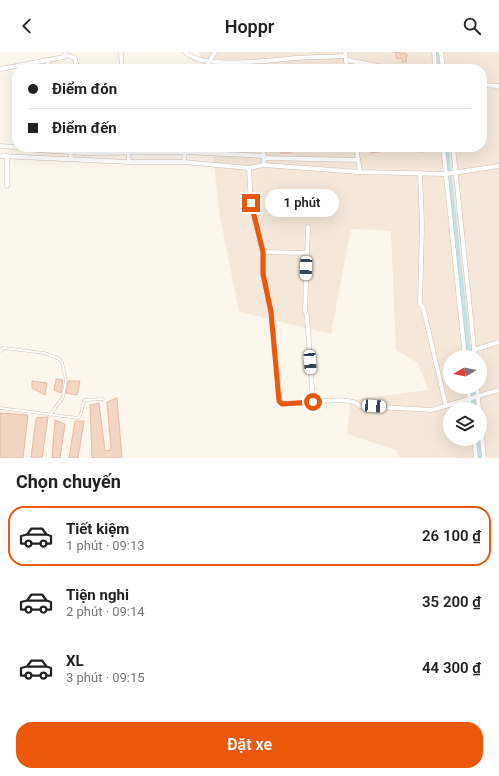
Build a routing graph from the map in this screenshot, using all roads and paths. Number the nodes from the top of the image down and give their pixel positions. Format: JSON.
{"nodes":[{"id":1,"x":121,"y":52,"type":"edge"},
{"id":2,"x":185,"y":52,"type":"edge"},
{"id":3,"x":215,"y":52,"type":"edge"},
{"id":4,"x":434,"y":52,"type":"edge"},
{"id":5,"x":441,"y":52,"type":"edge"},
{"id":6,"x":66,"y":54,"type":"edge"},
{"id":7,"x":345,"y":56,"type":"edge"},
{"id":8,"x":48,"y":60,"type":"junction"},
{"id":9,"x":209,"y":61,"type":"junction"},
{"id":10,"x":27,"y":64,"type":"edge"},
{"id":11,"x":48,"y":64,"type":"edge"},
{"id":12,"x":76,"y":64,"type":"edge"},
{"id":13,"x":122,"y":64,"type":"edge"},
{"id":14,"x":208,"y":64,"type":"edge"},
{"id":15,"x":375,"y":64,"type":"edge"},
{"id":16,"x":435,"y":64,"type":"edge"},
{"id":17,"x":442,"y":64,"type":"edge"},
{"id":18,"x":12,"y":67,"type":"edge"},
{"id":19,"x":0,"y":69,"type":"edge"},
{"id":20,"x":487,"y":85,"type":"edge"},
{"id":21,"x":499,"y":86,"type":"edge"},
{"id":22,"x":0,"y":146,"type":"edge"},
{"id":23,"x":12,"y":147,"type":"edge"},
{"id":24,"x":14,"y":152,"type":"edge"},
{"id":25,"x":39,"y":152,"type":"edge"},
{"id":26,"x":70,"y":152,"type":"edge"},
{"id":27,"x":80,"y":152,"type":"edge"},
{"id":28,"x":185,"y":152,"type":"junction"},
{"id":29,"x":264,"y":152,"type":"edge"},
{"id":30,"x":357,"y":152,"type":"edge"},
{"id":31,"x":444,"y":152,"type":"edge"},
{"id":32,"x":453,"y":152,"type":"edge"},
{"id":33,"x":84,"y":153,"type":"joint"},
{"id":34,"x":128,"y":154,"type":"junction"},
{"id":35,"x":0,"y":156,"type":"edge"},
{"id":36,"x":7,"y":156,"type":"junction"},
{"id":37,"x":14,"y":157,"type":"junction"},
{"id":38,"x":38,"y":157,"type":"junction"},
{"id":39,"x":264,"y":157,"type":"junction"},
{"id":40,"x":71,"y":158,"type":"junction"},
{"id":41,"x":358,"y":160,"type":"junction"},
{"id":42,"x":129,"y":162,"type":"junction"},
{"id":43,"x":184,"y":162,"type":"junction"},
{"id":44,"x":264,"y":165,"type":"junction"},
{"id":45,"x":499,"y":166,"type":"edge"},
{"id":46,"x":250,"y":168,"type":"junction"},
{"id":47,"x":360,"y":172,"type":"junction"},
{"id":48,"x":420,"y":173,"type":"junction"},
{"id":49,"x":446,"y":174,"type":"junction"},
{"id":50,"x":455,"y":174,"type":"junction"},
{"id":51,"x":7,"y":186,"type":"dead end"},
{"id":52,"x":308,"y":227,"type":"dead end"},
{"id":53,"x":263,"y":252,"type":"junction"},
{"id":54,"x":307,"y":253,"type":"junction"},
{"id":55,"x":499,"y":342,"type":"edge"},
{"id":56,"x":465,"y":348,"type":"joint"},
{"id":57,"x":473,"y":348,"type":"junction"},
{"id":58,"x":0,"y":351,"type":"edge"},
{"id":59,"x":499,"y":390,"type":"edge"},
{"id":60,"x":469,"y":394,"type":"edge"},
{"id":61,"x":478,"y":396,"type":"junction"},
{"id":62,"x":469,"y":398,"type":"junction"},
{"id":63,"x":102,"y":399,"type":"dead end"},
{"id":64,"x":313,"y":402,"type":"junction"},
{"id":65,"x":445,"y":402,"type":"edge"},
{"id":66,"x":458,"y":402,"type":"edge"},
{"id":67,"x":469,"y":402,"type":"edge"},
{"id":68,"x":478,"y":402,"type":"edge"},
{"id":69,"x":443,"y":407,"type":"edge"},
{"id":70,"x":0,"y":408,"type":"edge"},
{"id":71,"x":50,"y":415,"type":"junction"},
{"id":72,"x":475,"y":446,"type":"edge"},
{"id":73,"x":483,"y":446,"type":"edge"},
{"id":74,"x":476,"y":458,"type":"edge"},
{"id":75,"x":484,"y":458,"type":"edge"}],
"edges":[{"from":1,"to":13,"type":"street"},
{"from":2,"to":9,"type":"street"},
{"from":3,"to":9,"type":"street"},
{"from":4,"to":16,"type":"street"},
{"from":5,"to":17,"type":"street"},
{"from":6,"to":8,"type":"street"},
{"from":6,"to":12,"type":"street"},
{"from":7,"to":9,"type":"street"},
{"from":7,"to":15,"type":"street"},
{"from":8,"to":10,"type":"street"},
{"from":8,"to":11,"type":"street"},
{"from":9,"to":14,"type":"street"},
{"from":18,"to":19,"type":"street"},
{"from":20,"to":21,"type":"street"},
{"from":22,"to":23,"type":"street"},
{"from":24,"to":37,"type":"street"},
{"from":25,"to":38,"type":"street"},
{"from":26,"to":40,"type":"street"},
{"from":27,"to":33,"type":"street"},
{"from":28,"to":34,"type":"street"},
{"from":28,"to":39,"type":"street"},
{"from":28,"to":43,"type":"street"},
{"from":29,"to":39,"type":"street"},
{"from":30,"to":41,"type":"street"},
{"from":31,"to":49,"type":"street"},
{"from":32,"to":50,"type":"street"},
{"from":33,"to":34,"type":"street"},
{"from":34,"to":42,"type":"street"},
{"from":35,"to":36,"type":"street"},
{"from":36,"to":37,"type":"street"},
{"from":36,"to":51,"type":"street"},
{"from":37,"to":38,"type":"street"},
{"from":38,"to":40,"type":"street"},
{"from":39,"to":41,"type":"street"},
{"from":39,"to":44,"type":"street"},
{"from":40,"to":42,"type":"street"},
{"from":41,"to":47,"type":"street"},
{"from":42,"to":43,"type":"street"},
{"from":43,"to":46,"type":"street"},
{"from":44,"to":46,"type":"street"},
{"from":44,"to":47,"type":"street"},
{"from":45,"to":50,"type":"street"},
{"from":46,"to":53,"type":"street"},
{"from":47,"to":48,"type":"street"},
{"from":48,"to":49,"type":"street"},
{"from":48,"to":65,"type":"street"},
{"from":49,"to":50,"type":"street"},
{"from":49,"to":56,"type":"street"},
{"from":50,"to":57,"type":"street"},
{"from":52,"to":54,"type":"street"},
{"from":53,"to":54,"type":"street"},
{"from":53,"to":64,"type":"street"},
{"from":54,"to":64,"type":"street"},
{"from":55,"to":57,"type":"street"},
{"from":56,"to":57,"type":"street"},
{"from":58,"to":71,"type":"lane"},
{"from":59,"to":61,"type":"street"},
{"from":60,"to":62,"type":"street"},
{"from":61,"to":62,"type":"street"},
{"from":61,"to":68,"type":"street"},
{"from":62,"to":66,"type":"street"},
{"from":62,"to":67,"type":"street"},
{"from":63,"to":71,"type":"lane"},
{"from":64,"to":69,"type":"street"},
{"from":70,"to":71,"type":"lane"},
{"from":72,"to":74,"type":"street"},
{"from":73,"to":75,"type":"street"}]}
